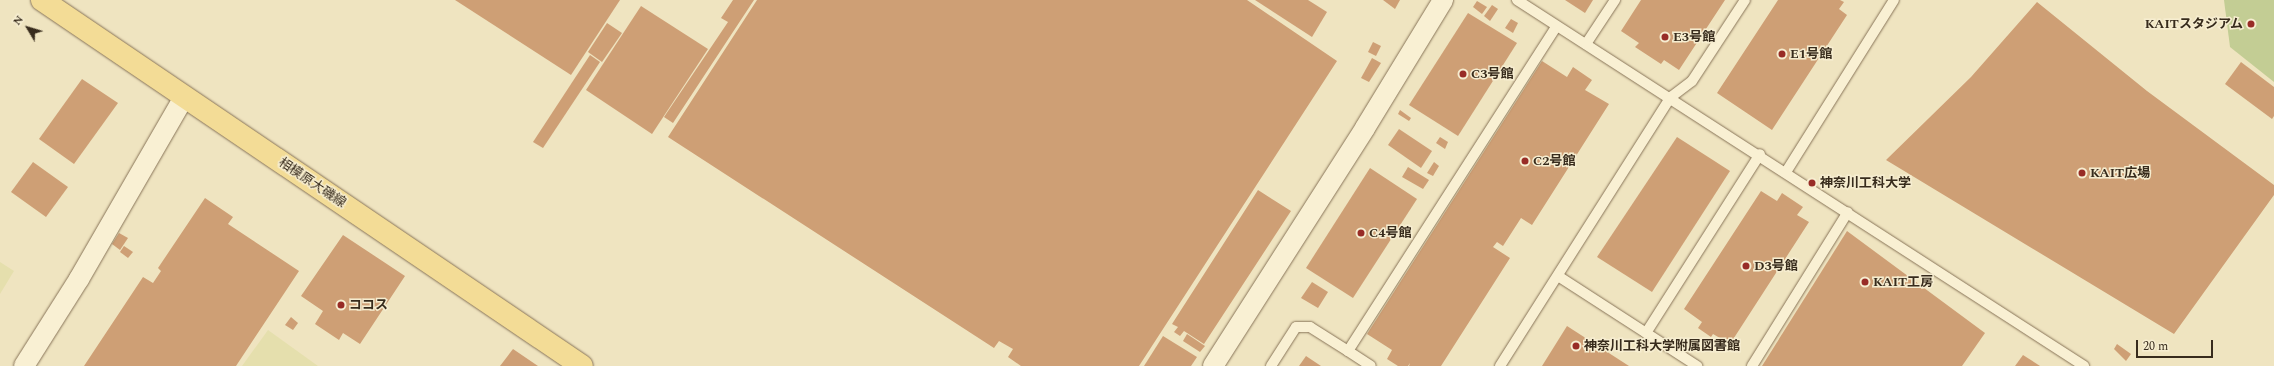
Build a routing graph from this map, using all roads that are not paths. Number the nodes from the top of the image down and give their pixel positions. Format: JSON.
{"nodes":[{"id":1,"x":42,"y":0,"type":"edge"},
{"id":2,"x":1443,"y":0,"type":"edge"},
{"id":3,"x":1517,"y":0,"type":"edge"},
{"id":4,"x":1615,"y":0,"type":"edge"},
{"id":5,"x":1745,"y":0,"type":"edge"},
{"id":6,"x":1894,"y":0,"type":"edge"},
{"id":7,"x":1557,"y":26,"type":"junction"},
{"id":8,"x":1586,"y":44,"type":"junction"},
{"id":9,"x":184,"y":98,"type":"junction"},
{"id":10,"x":1671,"y":98,"type":"junction"},
{"id":11,"x":1760,"y":154,"type":"junction"},
{"id":12,"x":1786,"y":172,"type":"junction"},
{"id":13,"x":1848,"y":212,"type":"junction"},
{"id":14,"x":1558,"y":276,"type":"junction"},
{"id":15,"x":1646,"y":333,"type":"junction"},
{"id":16,"x":1348,"y":351,"type":"junction"},
{"id":17,"x":24,"y":366,"type":"edge"},
{"id":18,"x":582,"y":366,"type":"edge"},
{"id":19,"x":1213,"y":366,"type":"edge"},
{"id":20,"x":1270,"y":366,"type":"edge"},
{"id":21,"x":1371,"y":366,"type":"edge"},
{"id":22,"x":1500,"y":366,"type":"edge"},
{"id":23,"x":1697,"y":366,"type":"edge"},
{"id":24,"x":1752,"y":366,"type":"edge"},
{"id":25,"x":2084,"y":366,"type":"edge"}],
"edges":[{"from":1,"to":9,"type":"main road","name":"相模原大磯線"},
{"from":2,"to":19,"type":"street"},
{"from":3,"to":7,"type":"lane"},
{"from":4,"to":8,"type":"lane"},
{"from":5,"to":10,"type":"lane"},
{"from":6,"to":12,"type":"lane"},
{"from":7,"to":8,"type":"lane"},
{"from":7,"to":16,"type":"lane"},
{"from":8,"to":10,"type":"lane"},
{"from":9,"to":17,"type":"street"},
{"from":9,"to":18,"type":"main road","name":"相模原大磯線"},
{"from":10,"to":11,"type":"lane"},
{"from":10,"to":14,"type":"lane"},
{"from":11,"to":12,"type":"lane"},
{"from":11,"to":15,"type":"lane"},
{"from":12,"to":13,"type":"lane"},
{"from":13,"to":24,"type":"lane"},
{"from":13,"to":25,"type":"lane"},
{"from":14,"to":15,"type":"lane"},
{"from":14,"to":22,"type":"lane"},
{"from":15,"to":23,"type":"lane"},
{"from":16,"to":20,"type":"lane"},
{"from":16,"to":21,"type":"lane"}]}
